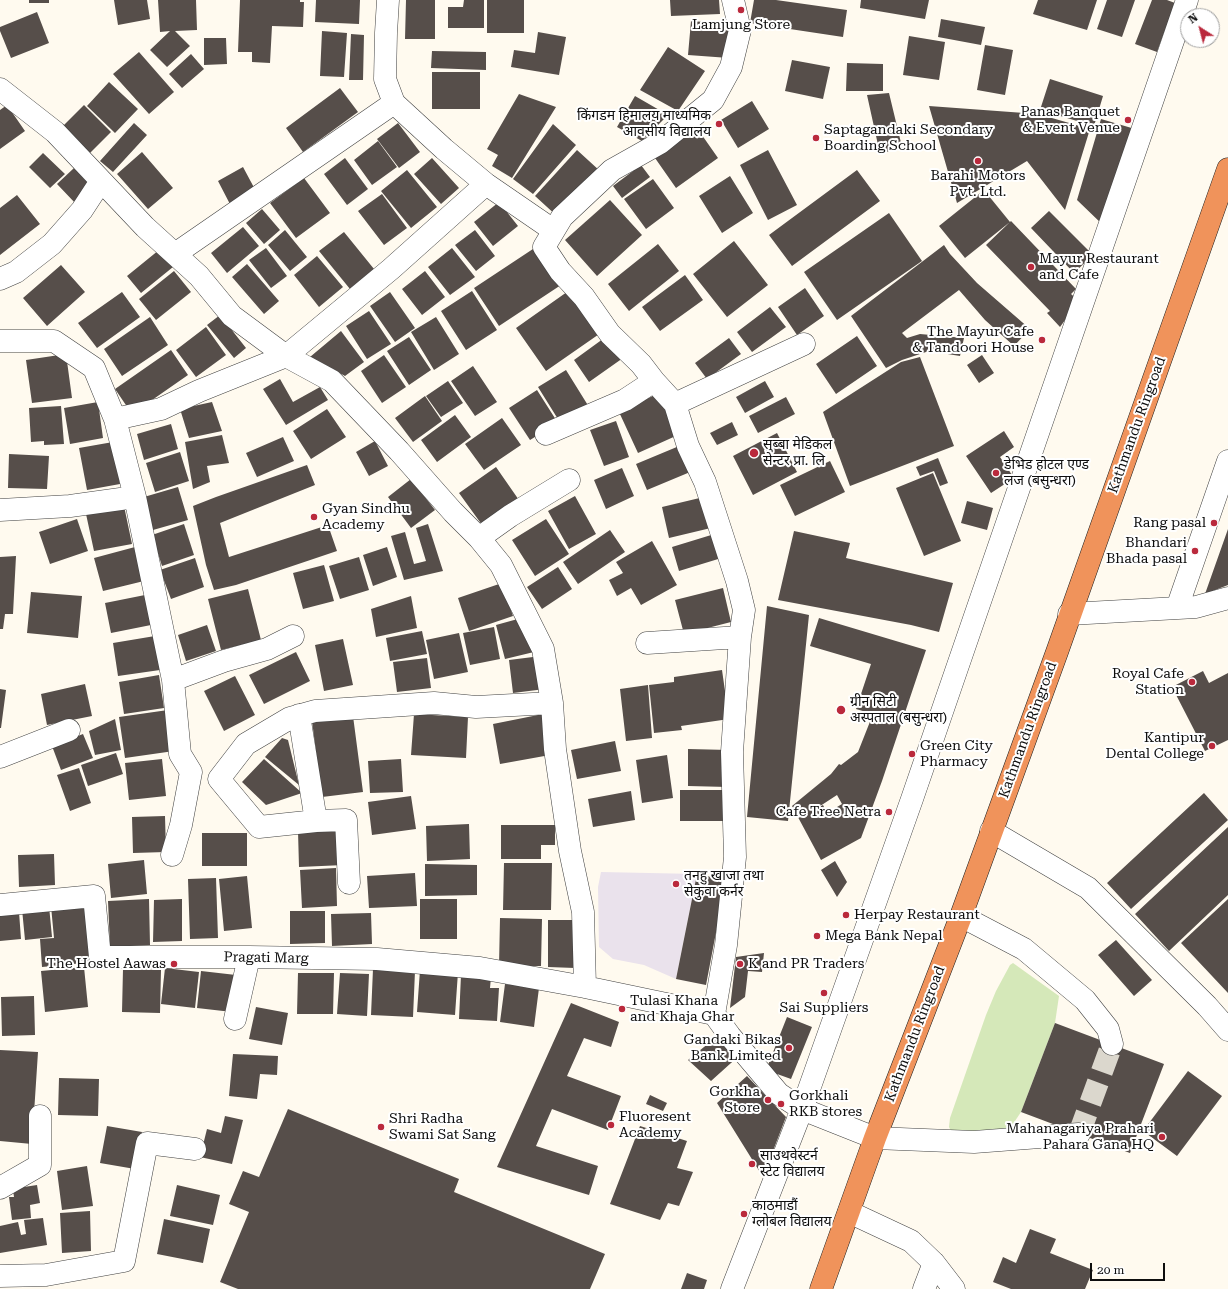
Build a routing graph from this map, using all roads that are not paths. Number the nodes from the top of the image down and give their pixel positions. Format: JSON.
{"nodes":[{"id":1,"x":388,"y":0,"type":"edge"},
{"id":2,"x":733,"y":0,"type":"edge"},
{"id":3,"x":1187,"y":0,"type":"edge"},
{"id":4,"x":0,"y":89,"type":"edge"},
{"id":5,"x":394,"y":103,"type":"junction"},
{"id":6,"x":1228,"y":169,"type":"edge"},
{"id":7,"x":101,"y":181,"type":"junction"},
{"id":8,"x":486,"y":184,"type":"junction"},
{"id":9,"x":553,"y":230,"type":"junction"},
{"id":10,"x":175,"y":254,"type":"junction"},
{"id":11,"x":0,"y":279,"type":"edge"},
{"id":12,"x":0,"y":341,"type":"edge"},
{"id":13,"x":804,"y":344,"type":"dead end"},
{"id":14,"x":286,"y":356,"type":"junction"},
{"id":15,"x":654,"y":381,"type":"junction"},
{"id":16,"x":675,"y":404,"type":"junction"},
{"id":17,"x":115,"y":420,"type":"junction"},
{"id":18,"x":546,"y":434,"type":"dead end"},
{"id":19,"x":1228,"y":461,"type":"edge"},
{"id":20,"x":569,"y":480,"type":"dead end"},
{"id":21,"x":135,"y":497,"type":"junction"},
{"id":22,"x":0,"y":510,"type":"edge"},
{"id":23,"x":479,"y":538,"type":"junction"},
{"id":24,"x":1228,"y":598,"type":"edge"},
{"id":25,"x":1177,"y":608,"type":"junction"},
{"id":26,"x":1069,"y":614,"type":"junction"},
{"id":27,"x":293,"y":636,"type":"dead end"},
{"id":28,"x":740,"y":636,"type":"junction"},
{"id":29,"x":647,"y":643,"type":"dead end"},
{"id":30,"x":173,"y":680,"type":"junction"},
{"id":31,"x":552,"y":703,"type":"junction"},
{"id":32,"x":299,"y":715,"type":"junction"},
{"id":33,"x":70,"y":730,"type":"dead end"},
{"id":34,"x":0,"y":757,"type":"edge"},
{"id":35,"x":191,"y":772,"type":"junction"},
{"id":36,"x":219,"y":779,"type":"junction"},
{"id":37,"x":316,"y":821,"type":"junction"},
{"id":38,"x":991,"y":831,"type":"junction"},
{"id":39,"x":172,"y":855,"type":"dead end"},
{"id":40,"x":349,"y":883,"type":"dead end"},
{"id":41,"x":0,"y":905,"type":"edge"},
{"id":42,"x":961,"y":916,"type":"junction"},
{"id":43,"x":249,"y":957,"type":"junction"},
{"id":44,"x":585,"y":987,"type":"junction"},
{"id":45,"x":714,"y":1014,"type":"junction"},
{"id":46,"x":235,"y":1019,"type":"dead end"},
{"id":47,"x":1228,"y":1030,"type":"edge"},
{"id":48,"x":1112,"y":1044,"type":"tunnel mouth"},
{"id":49,"x":802,"y":1110,"type":"junction"},
{"id":50,"x":40,"y":1116,"type":"dead end"},
{"id":51,"x":1079,"y":1134,"type":"dead end"},
{"id":52,"x":875,"y":1138,"type":"junction"},
{"id":53,"x":195,"y":1149,"type":"dead end"},
{"id":54,"x":0,"y":1188,"type":"edge"},
{"id":55,"x":848,"y":1212,"type":"junction"},
{"id":56,"x":934,"y":1263,"type":"junction"},
{"id":57,"x":0,"y":1276,"type":"edge"},
{"id":58,"x":732,"y":1289,"type":"edge"},
{"id":59,"x":821,"y":1289,"type":"edge"},
{"id":60,"x":924,"y":1289,"type":"edge"},
{"id":61,"x":954,"y":1289,"type":"edge"}],
"edges":[{"from":1,"to":5,"type":"street"},
{"from":2,"to":9,"type":"street"},
{"from":3,"to":49,"type":"street"},
{"from":4,"to":7,"type":"street"},
{"from":5,"to":8,"type":"street"},
{"from":5,"to":10,"type":"street"},
{"from":6,"to":26,"type":"highway","name":"Kathmandu Ringroad"},
{"from":7,"to":10,"type":"street"},
{"from":7,"to":11,"type":"street"},
{"from":8,"to":9,"type":"street"},
{"from":8,"to":14,"type":"street"},
{"from":9,"to":15,"type":"street"},
{"from":10,"to":14,"type":"street"},
{"from":12,"to":17,"type":"street"},
{"from":13,"to":16,"type":"street"},
{"from":14,"to":17,"type":"street"},
{"from":14,"to":23,"type":"street"},
{"from":15,"to":16,"type":"street"},
{"from":15,"to":18,"type":"street"},
{"from":16,"to":28,"type":"street"},
{"from":17,"to":21,"type":"street"},
{"from":19,"to":25,"type":"street"},
{"from":20,"to":23,"type":"street"},
{"from":21,"to":22,"type":"street"},
{"from":21,"to":30,"type":"street"},
{"from":23,"to":31,"type":"street"},
{"from":24,"to":25,"type":"street"},
{"from":25,"to":26,"type":"street"},
{"from":26,"to":38,"type":"highway","name":"Kathmandu Ringroad"},
{"from":27,"to":30,"type":"street"},
{"from":28,"to":29,"type":"street"},
{"from":28,"to":45,"type":"street"},
{"from":30,"to":35,"type":"street"},
{"from":31,"to":32,"type":"street"},
{"from":31,"to":44,"type":"street"},
{"from":32,"to":36,"type":"street"},
{"from":32,"to":37,"type":"street"},
{"from":33,"to":34,"type":"street"},
{"from":35,"to":36,"type":"street"},
{"from":35,"to":39,"type":"street"},
{"from":36,"to":37,"type":"street"},
{"from":37,"to":40,"type":"street"},
{"from":38,"to":42,"type":"highway","name":"Kathmandu Ringroad"},
{"from":38,"to":47,"type":"street"},
{"from":41,"to":43,"type":"street","name":"Pragati Marg"},
{"from":42,"to":48,"type":"street"},
{"from":42,"to":52,"type":"highway","name":"Kathmandu Ringroad"},
{"from":43,"to":44,"type":"street","name":"Pragati Marg"},
{"from":43,"to":46,"type":"street"},
{"from":44,"to":45,"type":"street","name":"Pragati Marg"},
{"from":45,"to":49,"type":"street"},
{"from":49,"to":52,"type":"street"},
{"from":49,"to":58,"type":"street"},
{"from":50,"to":54,"type":"street"},
{"from":51,"to":52,"type":"street"},
{"from":52,"to":55,"type":"highway","name":"Kathmandu Ringroad"},
{"from":53,"to":57,"type":"street"},
{"from":55,"to":56,"type":"street"},
{"from":55,"to":59,"type":"highway","name":"Kathmandu Ringroad"},
{"from":56,"to":60,"type":"street"},
{"from":56,"to":61,"type":"street"}]}
